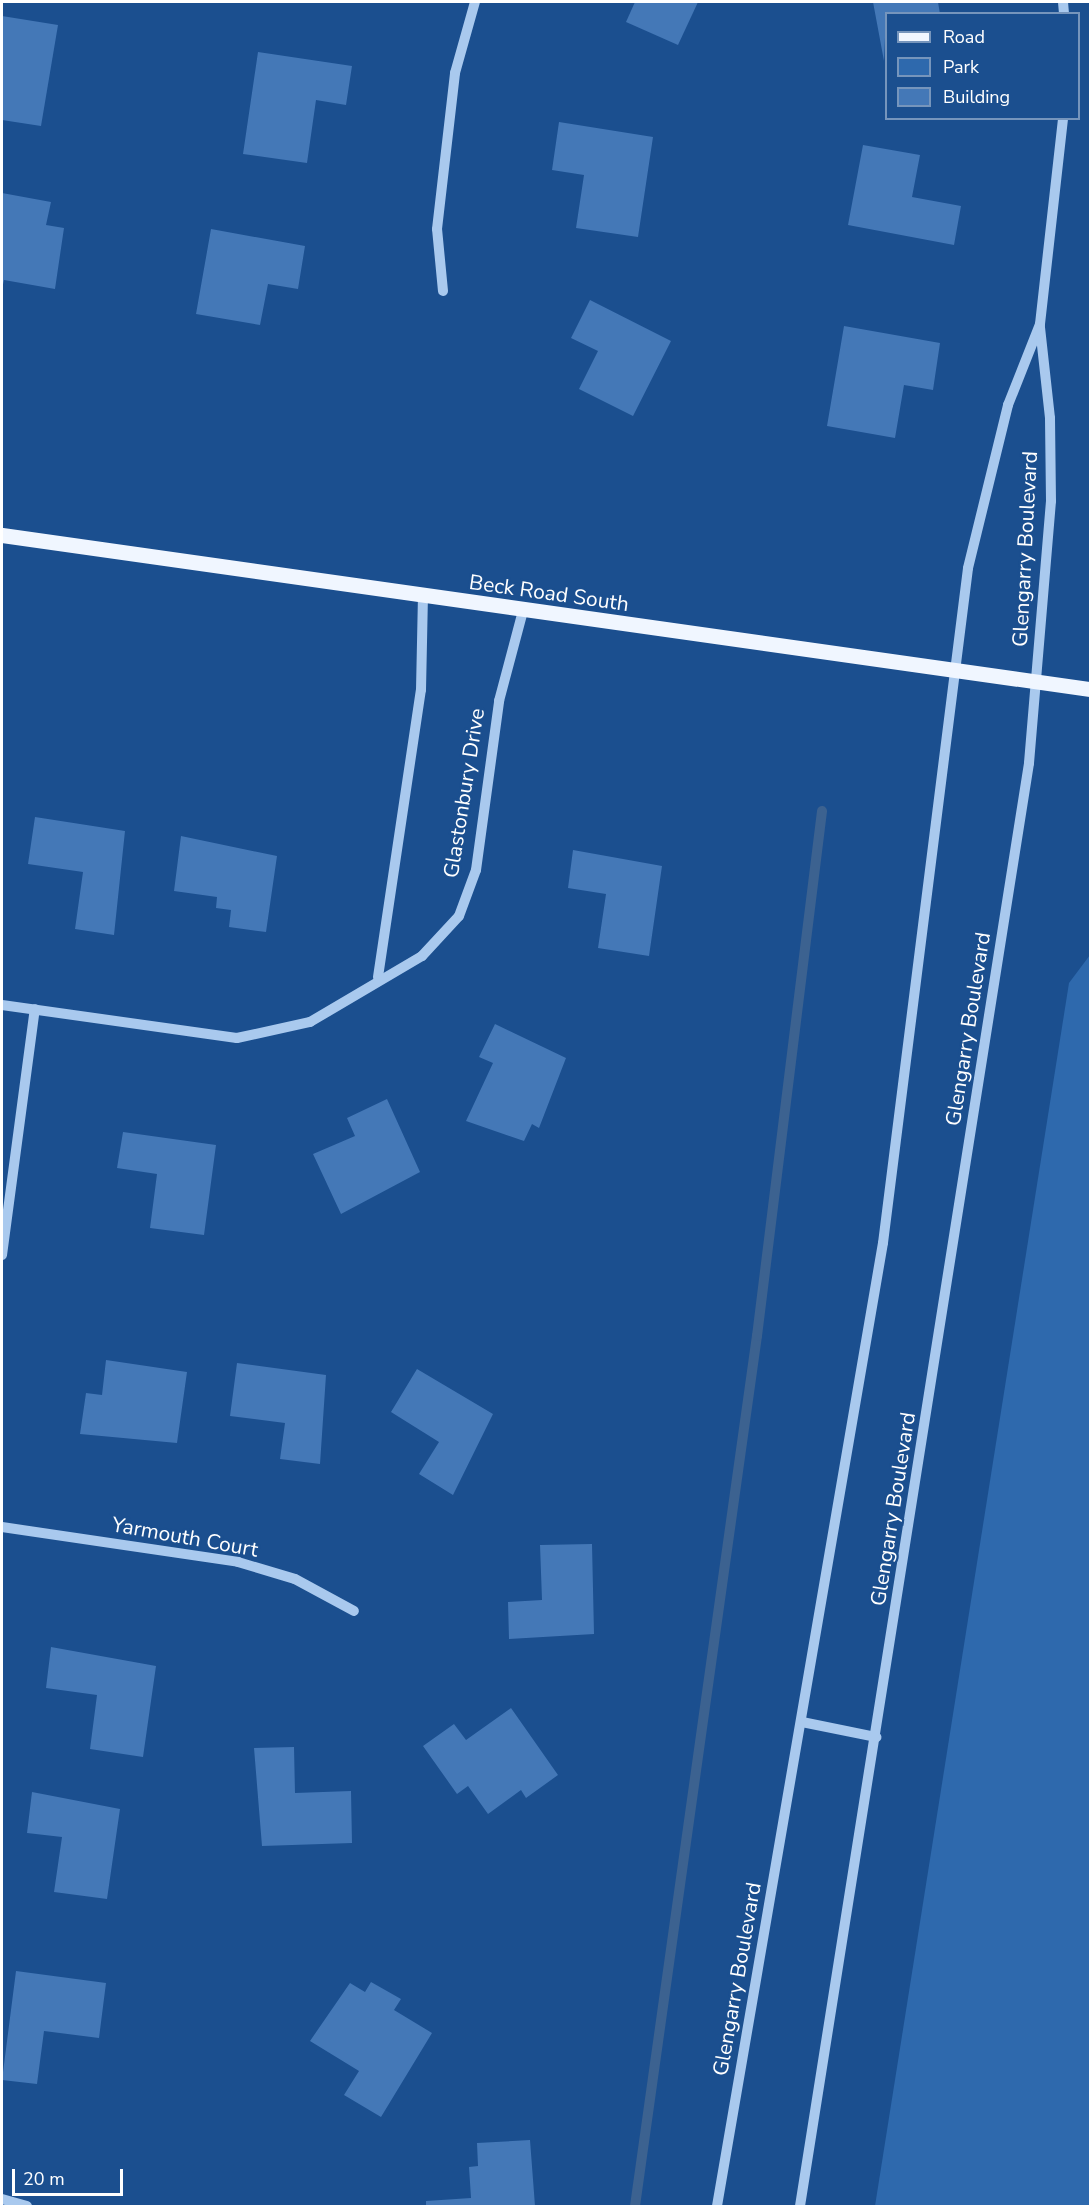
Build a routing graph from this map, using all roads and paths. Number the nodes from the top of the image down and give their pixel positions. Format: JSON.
{"nodes":[{"id":1,"x":475,"y":2,"type":"edge"},
{"id":2,"x":1063,"y":120,"type":"edge"},
{"id":3,"x":443,"y":291,"type":"dead end"},
{"id":4,"x":1040,"y":324,"type":"junction"},
{"id":5,"x":2,"y":534,"type":"edge"},
{"id":6,"x":423,"y":597,"type":"junction"},
{"id":7,"x":523,"y":611,"type":"junction"},
{"id":8,"x":954,"y":670,"type":"junction"},
{"id":9,"x":1038,"y":681,"type":"junction"},
{"id":10,"x":1090,"y":689,"type":"edge"},
{"id":11,"x":378,"y":977,"type":"junction"},
{"id":12,"x":2,"y":1005,"type":"edge"},
{"id":13,"x":34,"y":1009,"type":"junction"},
{"id":14,"x":2,"y":1255,"type":"edge"},
{"id":15,"x":2,"y":1527,"type":"edge"},
{"id":16,"x":354,"y":1611,"type":"dead end"},
{"id":17,"x":802,"y":1722,"type":"junction"},
{"id":18,"x":876,"y":1737,"type":"junction"},
{"id":19,"x":2,"y":2199,"type":"edge"},
{"id":20,"x":27,"y":2206,"type":"edge"},
{"id":21,"x":717,"y":2206,"type":"edge"},
{"id":22,"x":800,"y":2206,"type":"edge"}],
"edges":[{"from":1,"to":3,"type":"street"},
{"from":2,"to":4,"type":"street","name":"Glengarry Boulevard"},
{"from":4,"to":8,"type":"street","name":"Glengarry Boulevard"},
{"from":4,"to":9,"type":"street","name":"Glengarry Boulevard"},
{"from":5,"to":6,"type":"main road","name":"Beck Road South"},
{"from":6,"to":7,"type":"main road","name":"Beck Road South"},
{"from":6,"to":11,"type":"street"},
{"from":7,"to":8,"type":"main road","name":"Beck Road South"},
{"from":7,"to":11,"type":"street","name":"Glastonbury Drive"},
{"from":8,"to":9,"type":"main road","name":"Beck Road South"},
{"from":8,"to":17,"type":"street","name":"Glengarry Boulevard"},
{"from":9,"to":10,"type":"main road","name":"Beck Road South"},
{"from":9,"to":18,"type":"street","name":"Glengarry Boulevard"},
{"from":11,"to":13,"type":"street","name":"Glastonbury Drive"},
{"from":12,"to":13,"type":"street","name":"Glastonbury Drive"},
{"from":13,"to":14,"type":"street"},
{"from":15,"to":16,"type":"street","name":"Yarmouth Court"},
{"from":17,"to":18,"type":"street"},
{"from":17,"to":21,"type":"street","name":"Glengarry Boulevard"},
{"from":18,"to":22,"type":"street","name":"Glengarry Boulevard"},
{"from":19,"to":20,"type":"street"}]}
